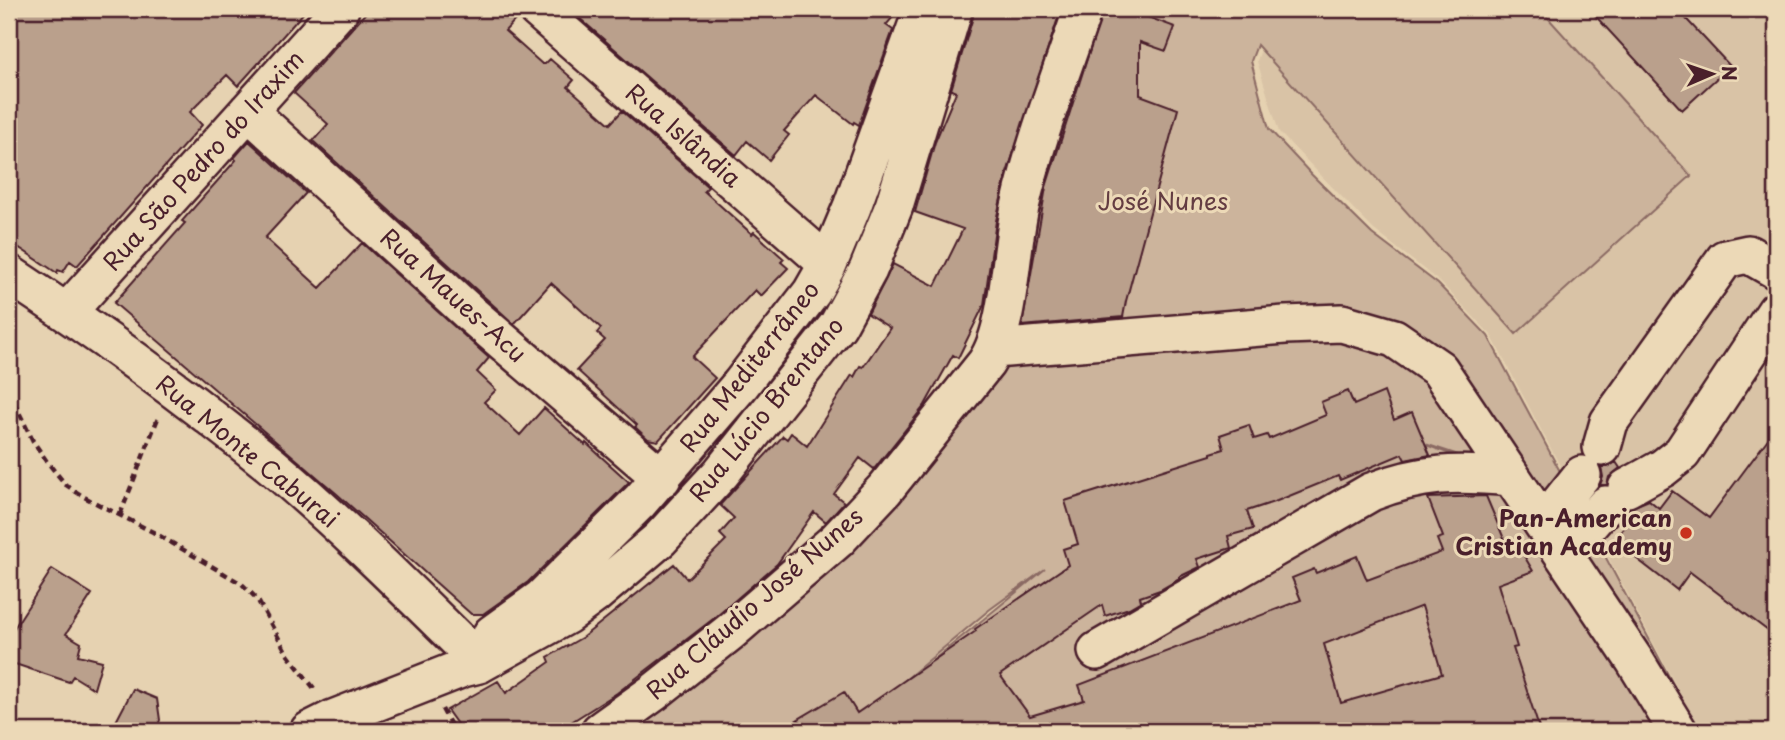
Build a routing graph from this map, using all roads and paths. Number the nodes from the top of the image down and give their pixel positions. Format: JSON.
{"nodes":[{"id":1,"x":340,"y":9,"type":"edge"},
{"id":2,"x":537,"y":9,"type":"edge"},
{"id":3,"x":1083,"y":9,"type":"edge"},
{"id":4,"x":942,"y":10,"type":"edge"},
{"id":5,"x":248,"y":111,"type":"junction"},
{"id":6,"x":828,"y":264,"type":"junction"},
{"id":7,"x":1776,"y":270,"type":"edge"},
{"id":8,"x":9,"y":274,"type":"edge"},
{"id":9,"x":67,"y":312,"type":"junction"},
{"id":10,"x":1772,"y":325,"type":"edge"},
{"id":11,"x":995,"y":349,"type":"junction"},
{"id":12,"x":170,"y":387,"type":"junction"},
{"id":13,"x":9,"y":392,"type":"edge"},
{"id":14,"x":1596,"y":455,"type":"junction"},
{"id":15,"x":1511,"y":477,"type":"junction"},
{"id":16,"x":662,"y":478,"type":"junction"},
{"id":17,"x":1623,"y":492,"type":"junction"},
{"id":18,"x":120,"y":515,"type":"junction"},
{"id":19,"x":1543,"y":524,"type":"junction"},
{"id":20,"x":1563,"y":554,"type":"junction"},
{"id":21,"x":1097,"y":651,"type":"dead end"},
{"id":22,"x":470,"y":661,"type":"junction"},
{"id":23,"x":321,"y":725,"type":"edge"},
{"id":24,"x":600,"y":731,"type":"edge"},
{"id":25,"x":1678,"y":731,"type":"edge"}],
"edges":[{"from":1,"to":5,"type":"street","name":"Rua São Pedro do Iraxim"},
{"from":2,"to":6,"type":"street","name":"Rua Islândia"},
{"from":3,"to":11,"type":"street","name":"Rua Cláudio José Nunes"},
{"from":4,"to":6,"type":"street","name":"Rua Mediterrâneo"},
{"from":4,"to":22,"type":"street","name":"Rua Lúcio Brentano"},
{"from":5,"to":9,"type":"street","name":"Rua São Pedro do Iraxim"},
{"from":5,"to":16,"type":"street","name":"Rua Maues-Acu"},
{"from":6,"to":16,"type":"street","name":"Rua Mediterrâneo"},
{"from":7,"to":14,"type":"street"},
{"from":8,"to":9,"type":"street","name":"Rua Monte Caburai"},
{"from":9,"to":12,"type":"street","name":"Rua Monte Caburai"},
{"from":10,"to":17,"type":"street"},
{"from":11,"to":15,"type":"street"},
{"from":11,"to":24,"type":"street","name":"Rua Cláudio José Nunes"},
{"from":12,"to":18,"type":"path"},
{"from":12,"to":22,"type":"street","name":"Rua Monte Caburai"},
{"from":13,"to":18,"type":"path"},
{"from":14,"to":17,"type":"street"},
{"from":14,"to":19,"type":"street"},
{"from":15,"to":19,"type":"street"},
{"from":15,"to":21,"type":"street"},
{"from":16,"to":22,"type":"street","name":"Rua Mediterrâneo"},
{"from":17,"to":20,"type":"street"},
{"from":18,"to":23,"type":"path"},
{"from":19,"to":20,"type":"street"},
{"from":20,"to":25,"type":"street"},
{"from":22,"to":23,"type":"street","name":"Rua Lúcio Brentano"}]}
